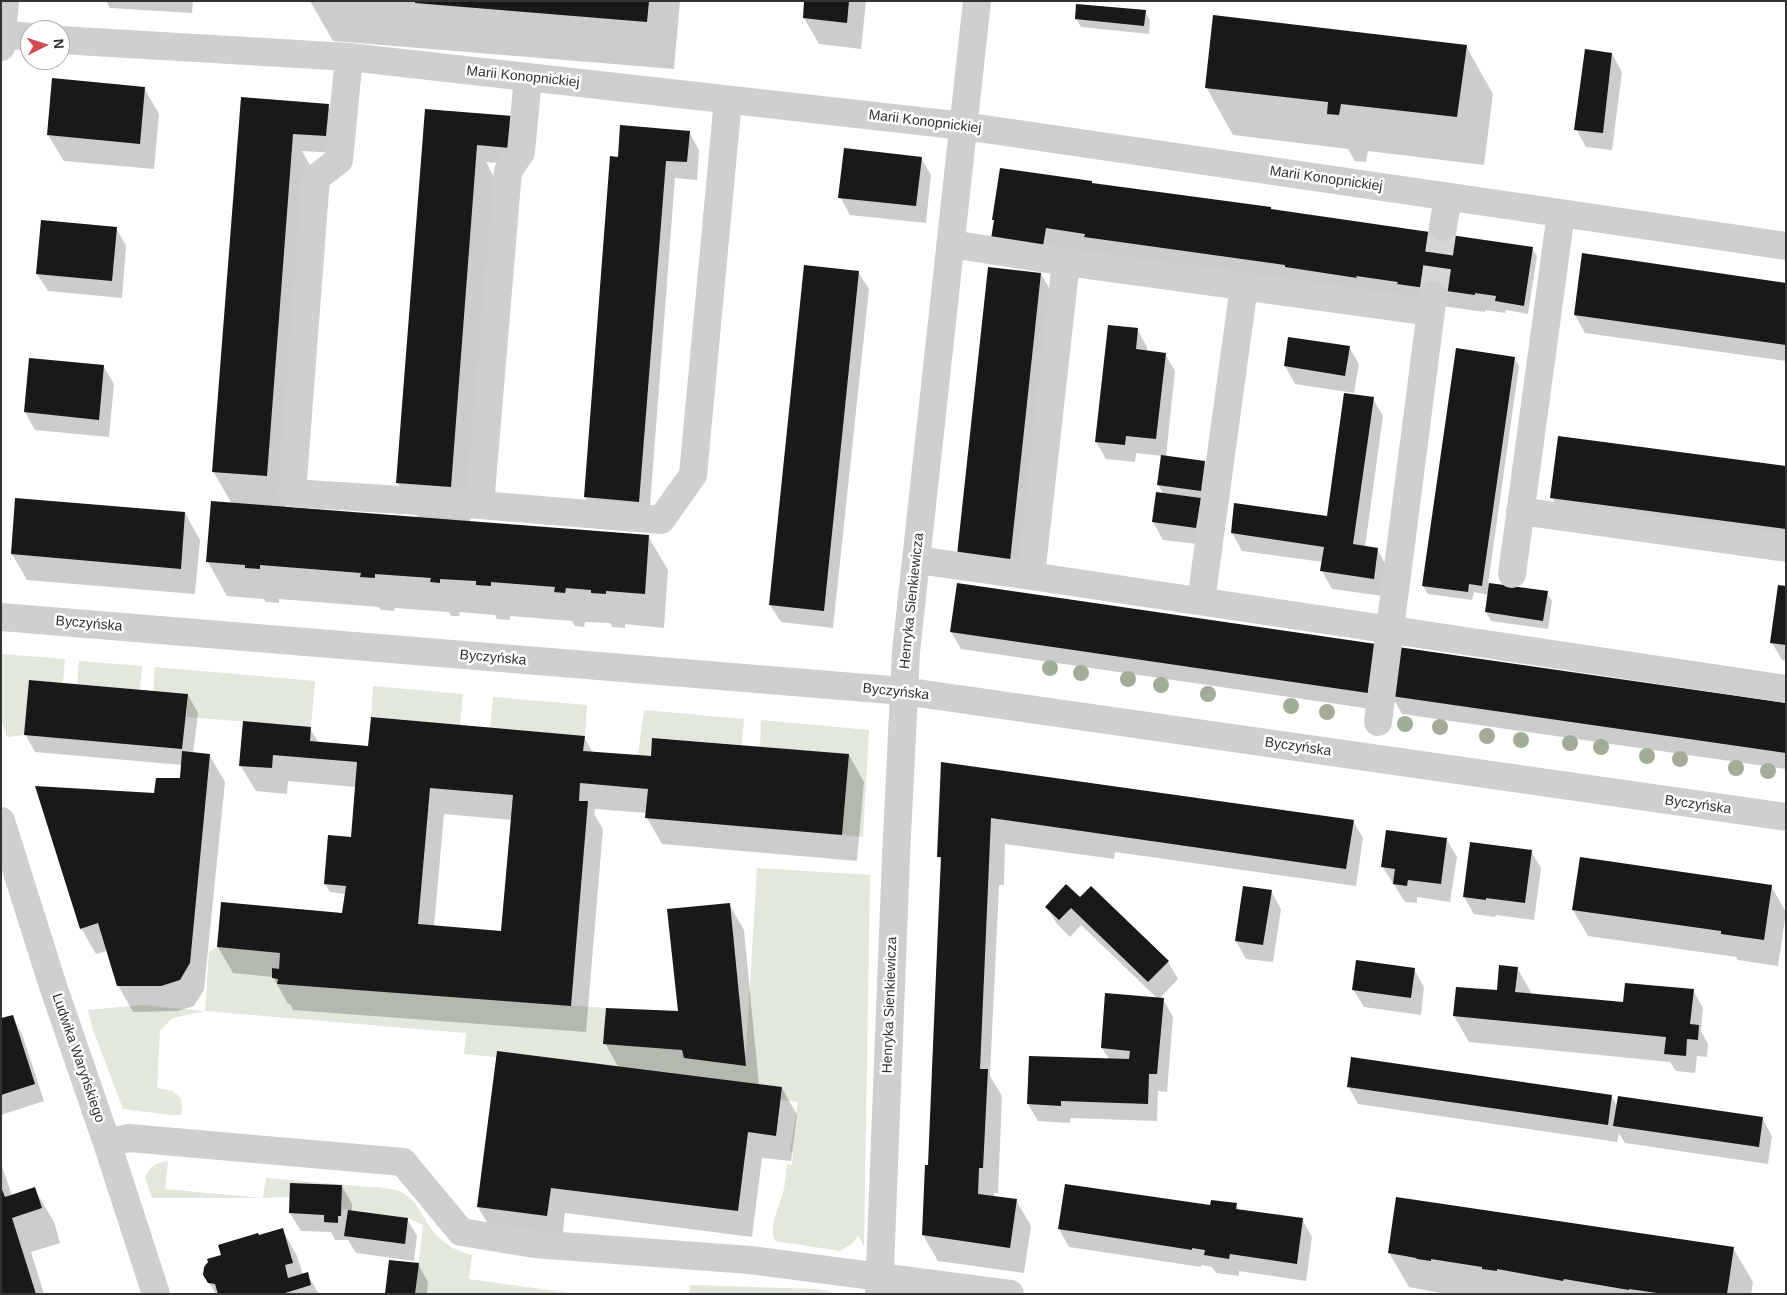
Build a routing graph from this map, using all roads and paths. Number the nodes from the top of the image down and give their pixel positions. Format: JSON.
{"nodes":[{"id":1,"x":6,"y":1,"type":"edge"},
{"id":2,"x":977,"y":1,"type":"edge"},
{"id":3,"x":20,"y":37,"type":"edge"},
{"id":4,"x":2,"y":38,"type":"edge"},
{"id":5,"x":70,"y":41,"type":"edge"},
{"id":6,"x":348,"y":57,"type":"junction"},
{"id":7,"x":528,"y":77,"type":"junction"},
{"id":8,"x":728,"y":100,"type":"junction"},
{"id":9,"x":964,"y":126,"type":"junction"},
{"id":10,"x":1448,"y":197,"type":"junction"},
{"id":11,"x":1561,"y":213,"type":"junction"},
{"id":12,"x":1443,"y":227,"type":"tunnel mouth"},
{"id":13,"x":951,"y":244,"type":"junction"},
{"id":14,"x":1786,"y":246,"type":"edge"},
{"id":15,"x":1066,"y":262,"type":"junction"},
{"id":16,"x":1244,"y":286,"type":"junction"},
{"id":17,"x":480,"y":505,"type":"junction"},
{"id":18,"x":1520,"y":511,"type":"junction"},
{"id":19,"x":1786,"y":548,"type":"edge"},
{"id":20,"x":917,"y":560,"type":"junction"},
{"id":21,"x":1512,"y":574,"type":"dead end"},
{"id":22,"x":1031,"y":576,"type":"junction"},
{"id":23,"x":1201,"y":601,"type":"junction"},
{"id":24,"x":1,"y":617,"type":"edge"},
{"id":25,"x":1390,"y":629,"type":"junction"},
{"id":26,"x":1786,"y":688,"type":"edge"},
{"id":27,"x":903,"y":691,"type":"junction"},
{"id":28,"x":1378,"y":722,"type":"dead end"},
{"id":29,"x":1786,"y":817,"type":"edge"},
{"id":30,"x":1,"y":821,"type":"edge"},
{"id":31,"x":107,"y":1142,"type":"junction"},
{"id":32,"x":879,"y":1285,"type":"edge"},
{"id":33,"x":156,"y":1294,"type":"edge"},
{"id":34,"x":1010,"y":1294,"type":"edge"}],
"edges":[{"from":1,"to":4,"type":"street"},
{"from":2,"to":9,"type":"street","name":"Henryka Sienkiewicza"},
{"from":3,"to":4,"type":"street"},
{"from":5,"to":6,"type":"street","name":"Marii Konopnickiej"},
{"from":6,"to":7,"type":"street","name":"Marii Konopnickiej"},
{"from":6,"to":17,"type":"street"},
{"from":7,"to":8,"type":"street","name":"Marii Konopnickiej"},
{"from":7,"to":17,"type":"street"},
{"from":8,"to":9,"type":"street","name":"Marii Konopnickiej"},
{"from":8,"to":17,"type":"street"},
{"from":9,"to":10,"type":"street","name":"Marii Konopnickiej"},
{"from":9,"to":13,"type":"street","name":"Henryka Sienkiewicza"},
{"from":10,"to":11,"type":"street","name":"Marii Konopnickiej"},
{"from":10,"to":12,"type":"street"},
{"from":11,"to":14,"type":"street","name":"Marii Konopnickiej"},
{"from":11,"to":18,"type":"street"},
{"from":13,"to":15,"type":"street"},
{"from":13,"to":20,"type":"street","name":"Henryka Sienkiewicza"},
{"from":15,"to":16,"type":"street"},
{"from":15,"to":22,"type":"street"},
{"from":16,"to":23,"type":"street"},
{"from":16,"to":25,"type":"street"},
{"from":18,"to":19,"type":"street"},
{"from":18,"to":21,"type":"street"},
{"from":20,"to":22,"type":"street"},
{"from":20,"to":27,"type":"street","name":"Henryka Sienkiewicza"},
{"from":22,"to":23,"type":"street"},
{"from":23,"to":25,"type":"street"},
{"from":24,"to":27,"type":"street","name":"Byczyńska"},
{"from":25,"to":26,"type":"street"},
{"from":25,"to":28,"type":"street"},
{"from":27,"to":29,"type":"street","name":"Byczyńska"},
{"from":27,"to":32,"type":"street","name":"Henryka Sienkiewicza"},
{"from":30,"to":31,"type":"street","name":"Ludwika Waryńskiego"},
{"from":31,"to":32,"type":"street"},
{"from":31,"to":33,"type":"street","name":"Ludwika Waryńskiego"},
{"from":32,"to":34,"type":"street"}]}
